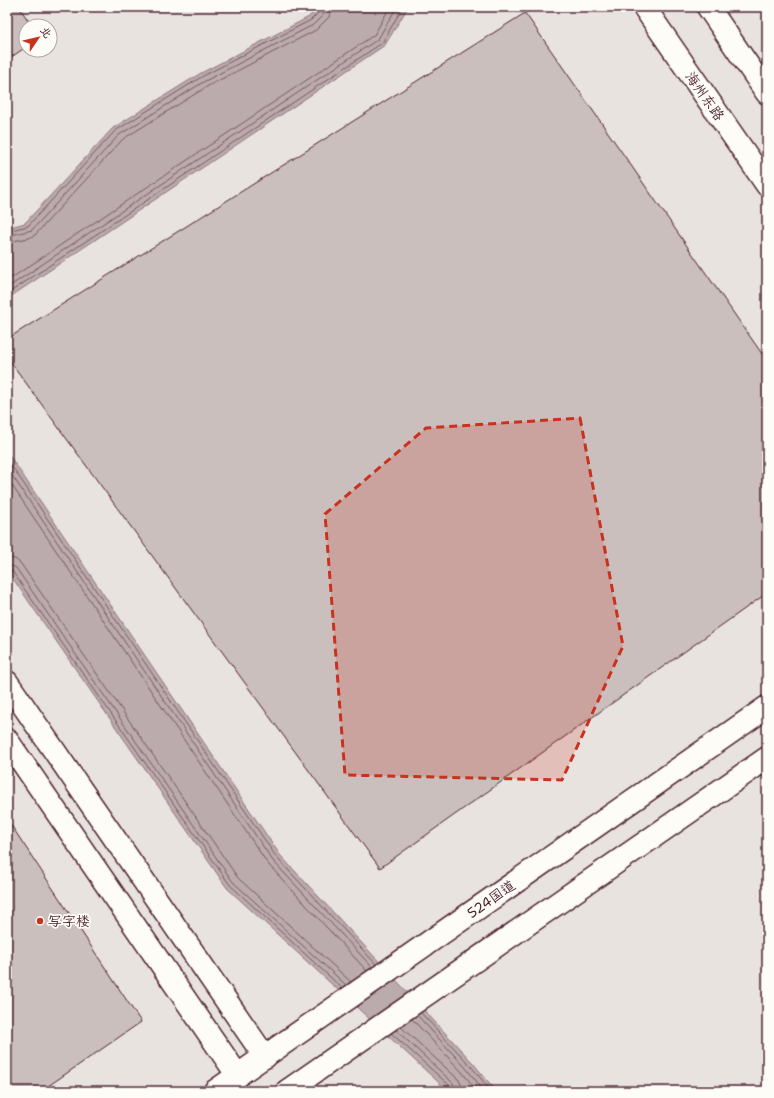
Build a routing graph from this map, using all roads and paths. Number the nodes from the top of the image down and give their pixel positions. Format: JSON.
{"nodes":[{"id":1,"x":644,"y":7,"type":"edge"},
{"id":2,"x":708,"y":7,"type":"edge"},
{"id":3,"x":767,"y":93,"type":"edge"},
{"id":4,"x":767,"y":185,"type":"edge"},
{"id":5,"x":7,"y":682,"type":"edge"},
{"id":6,"x":767,"y":707,"type":"edge"},
{"id":7,"x":7,"y":740,"type":"edge"},
{"id":8,"x":767,"y":758,"type":"edge"},
{"id":9,"x":265,"y":1057,"type":"junction"},
{"id":10,"x":238,"y":1076,"type":"junction"},
{"id":11,"x":215,"y":1091,"type":"edge"},
{"id":12,"x":287,"y":1091,"type":"edge"}],
"edges":[{"from":1,"to":4,"type":"main road","name":"海州东路"},
{"from":2,"to":3,"type":"main road"},
{"from":5,"to":9,"type":"main road"},
{"from":6,"to":9,"type":"main road","name":"524国道"},
{"from":7,"to":10,"type":"main road"},
{"from":8,"to":12,"type":"main road"},
{"from":9,"to":10,"type":"main road","name":"524国道"},
{"from":10,"to":11,"type":"main road","name":"524国道"}]}
